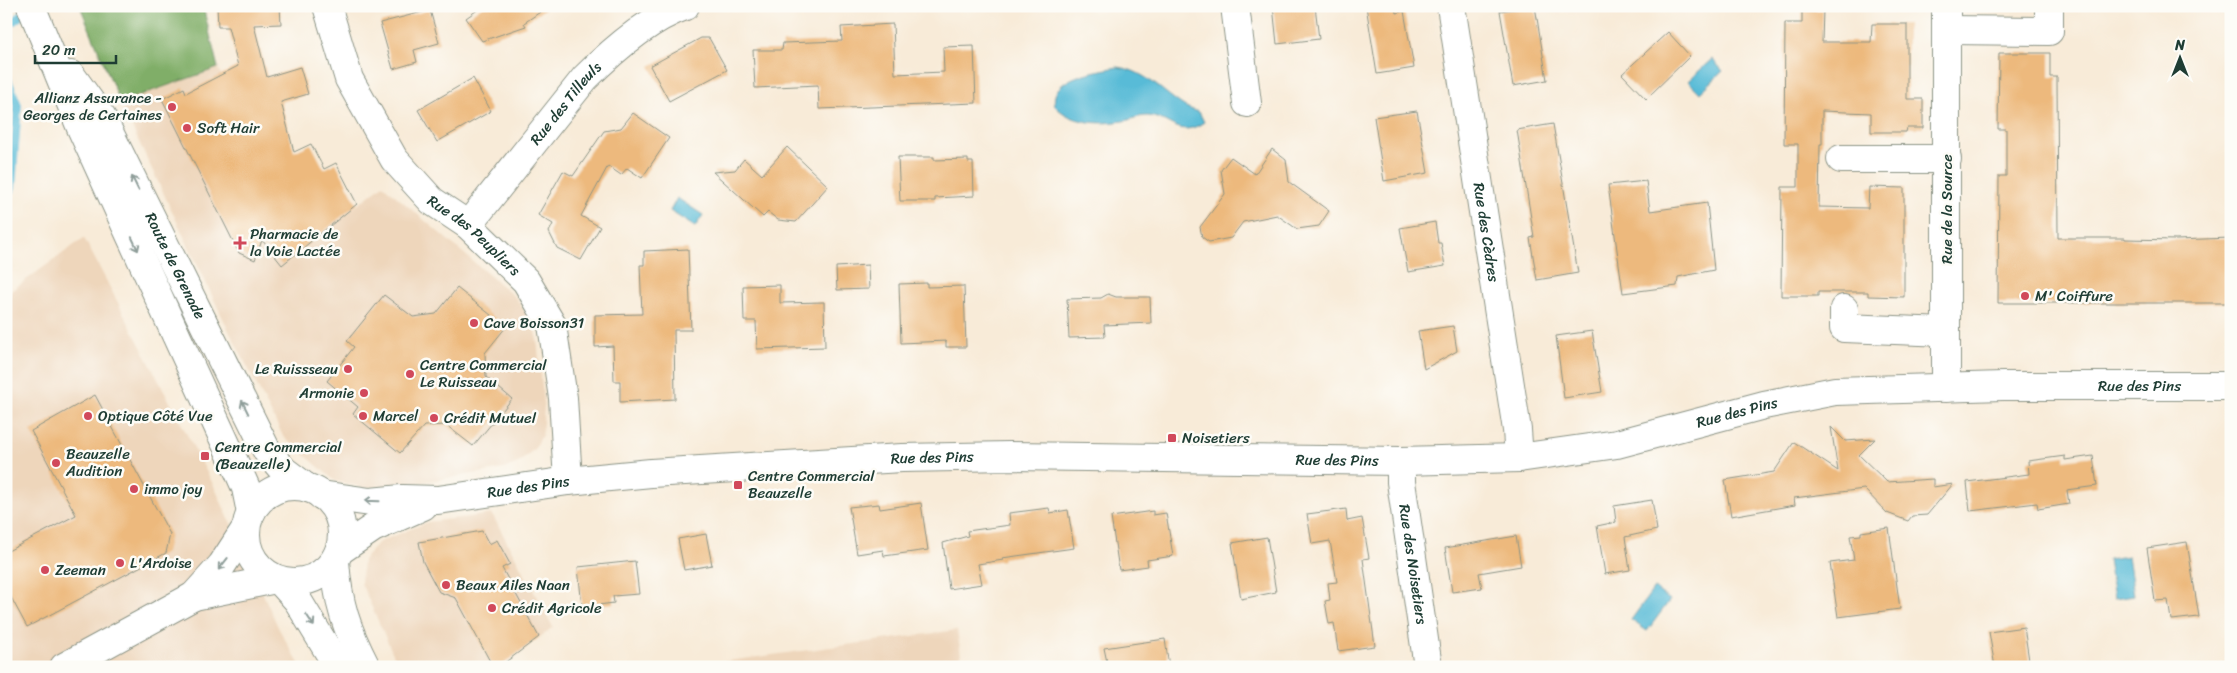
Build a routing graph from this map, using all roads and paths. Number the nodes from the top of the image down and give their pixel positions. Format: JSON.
{"nodes":[{"id":1,"x":31,"y":6,"type":"edge"},
{"id":2,"x":327,"y":6,"type":"edge"},
{"id":3,"x":685,"y":6,"type":"edge"},
{"id":4,"x":1235,"y":6,"type":"edge"},
{"id":5,"x":1451,"y":6,"type":"edge"},
{"id":6,"x":2049,"y":6,"type":"edge"},
{"id":7,"x":1947,"y":18,"type":"edge"},
{"id":8,"x":44,"y":36,"type":"junction"},
{"id":9,"x":1247,"y":103,"type":"dead end"},
{"id":10,"x":1842,"y":159,"type":"dead end"},
{"id":11,"x":1947,"y":159,"type":"junction"},
{"id":12,"x":468,"y":225,"type":"junction"},
{"id":13,"x":1844,"y":309,"type":"dead end"},
{"id":14,"x":1946,"y":332,"type":"junction"},
{"id":15,"x":2231,"y":386,"type":"edge"},
{"id":16,"x":1946,"y":388,"type":"junction"},
{"id":17,"x":1519,"y":458,"type":"junction"},
{"id":18,"x":1400,"y":461,"type":"junction"},
{"id":19,"x":568,"y":481,"type":"junction"},
{"id":20,"x":314,"y":491,"type":"junction"},
{"id":21,"x":403,"y":506,"type":"junction"},
{"id":22,"x":249,"y":521,"type":"junction"},
{"id":23,"x":337,"y":556,"type":"junction"},
{"id":24,"x":278,"y":580,"type":"junction"},
{"id":25,"x":194,"y":596,"type":"junction"},
{"id":26,"x":64,"y":667,"type":"edge"},
{"id":27,"x":338,"y":667,"type":"edge"},
{"id":28,"x":366,"y":667,"type":"edge"},
{"id":29,"x":1428,"y":667,"type":"edge"}],
"edges":[{"from":1,"to":8,"type":"street","name":"Route de Grenade"},
{"from":2,"to":12,"type":"street","name":"Rue des Peupliers"},
{"from":3,"to":12,"type":"street","name":"Rue des Tilleuls"},
{"from":4,"to":9,"type":"street"},
{"from":5,"to":17,"type":"street","name":"Rue des Cèdres"},
{"from":6,"to":7,"type":"street","name":"Rue de la Source"},
{"from":7,"to":11,"type":"street","name":"Rue de la Source"},
{"from":20,"to":8,"type":"street","name":"Route de Grenade","one_way":true},
{"from":8,"to":22,"type":"street","name":"Route de Grenade","one_way":true},
{"from":10,"to":11,"type":"street"},
{"from":11,"to":14,"type":"street","name":"Rue de la Source"},
{"from":12,"to":19,"type":"street","name":"Rue des Peupliers"},
{"from":13,"to":14,"type":"street"},
{"from":14,"to":16,"type":"street","name":"Rue de la Source"},
{"from":15,"to":16,"type":"street","name":"Rue des Pins"},
{"from":16,"to":17,"type":"street","name":"Rue des Pins"},
{"from":17,"to":18,"type":"street","name":"Rue des Pins"},
{"from":18,"to":19,"type":"street","name":"Rue des Pins"},
{"from":18,"to":29,"type":"street","name":"Rue des Noisetiers"},
{"from":19,"to":21,"type":"street","name":"Rue des Pins"},
{"from":21,"to":20,"type":"street","name":"Rue des Pins","one_way":true},
{"from":20,"to":22,"type":"street"},
{"from":20,"to":23,"type":"street"},
{"from":21,"to":23,"type":"street","name":"Rue des Pins"},
{"from":22,"to":24,"type":"street"},
{"from":22,"to":25,"type":"street","one_way":true},
{"from":23,"to":24,"type":"street"},
{"from":23,"to":28,"type":"street"},
{"from":24,"to":25,"type":"street"},
{"from":24,"to":27,"type":"street","one_way":true},
{"from":25,"to":26,"type":"street"}]}
